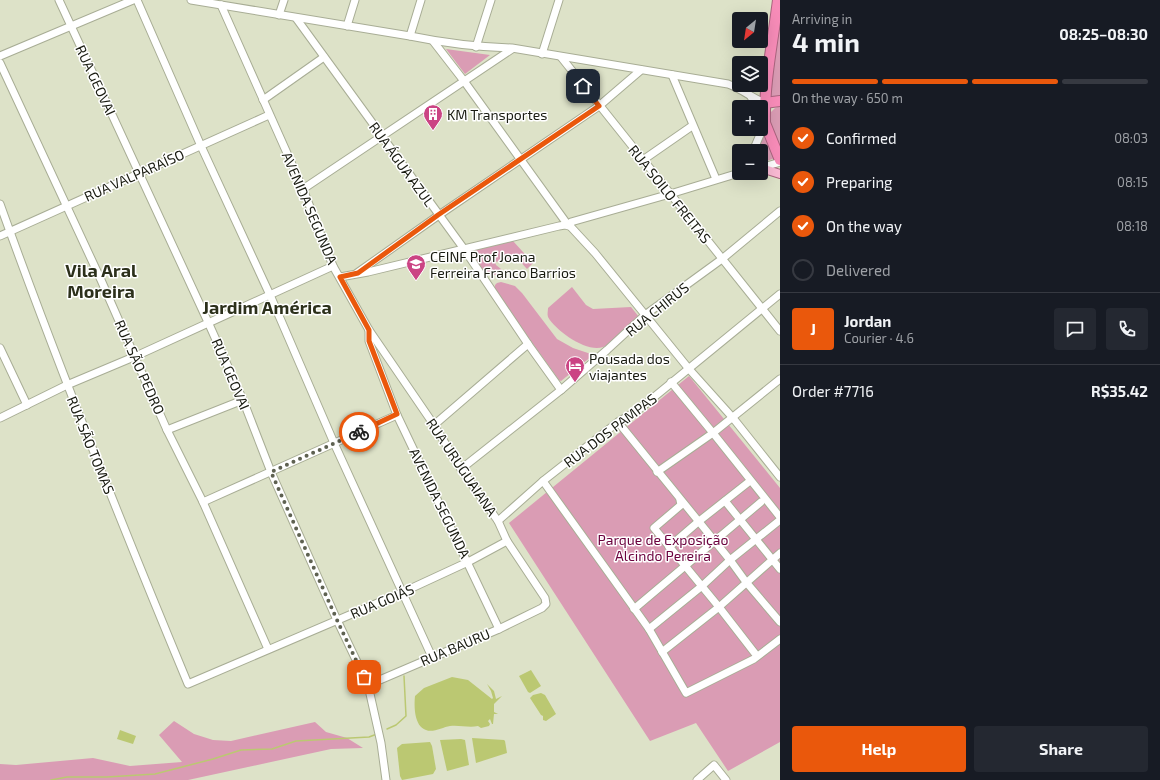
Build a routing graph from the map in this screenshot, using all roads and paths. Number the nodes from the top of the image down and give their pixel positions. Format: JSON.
{"nodes":[{"id":1,"x":60,"y":0,"type":"edge"},
{"id":2,"x":133,"y":0,"type":"edge"},
{"id":3,"x":137,"y":0,"type":"edge"},
{"id":4,"x":191,"y":0,"type":"edge"},
{"id":5,"x":284,"y":0,"type":"edge"},
{"id":6,"x":355,"y":0,"type":"edge"},
{"id":7,"x":422,"y":0,"type":"edge"},
{"id":8,"x":491,"y":0,"type":"edge"},
{"id":9,"x":559,"y":0,"type":"edge"},
{"id":10,"x":778,"y":0,"type":"edge"},
{"id":11,"x":217,"y":3,"type":"edge"},
{"id":12,"x":279,"y":15,"type":"junction"},
{"id":13,"x":296,"y":18,"type":"junction"},
{"id":14,"x":71,"y":25,"type":"junction"},
{"id":15,"x":347,"y":26,"type":"junction"},
{"id":16,"x":410,"y":36,"type":"junction"},
{"id":17,"x":433,"y":41,"type":"junction"},
{"id":18,"x":476,"y":47,"type":"junction"},
{"id":19,"x":512,"y":48,"type":"junction"},
{"id":20,"x":542,"y":54,"type":"junction"},
{"id":21,"x":0,"y":56,"type":"edge"},
{"id":22,"x":324,"y":57,"type":"junction"},
{"id":23,"x":561,"y":57,"type":"junction"},
{"id":24,"x":0,"y":63,"type":"edge"},
{"id":25,"x":642,"y":70,"type":"junction"},
{"id":26,"x":672,"y":75,"type":"junction"},
{"id":27,"x":464,"y":81,"type":"junction"},
{"id":28,"x":263,"y":100,"type":"junction"},
{"id":29,"x":758,"y":100,"type":"edge"},
{"id":30,"x":768,"y":100,"type":"edge"},
{"id":31,"x":599,"y":106,"type":"junction"},
{"id":32,"x":768,"y":113,"type":"edge"},
{"id":33,"x":269,"y":115,"type":"junction"},
{"id":34,"x":692,"y":126,"type":"junction"},
{"id":35,"x":382,"y":137,"type":"junction"},
{"id":36,"x":201,"y":146,"type":"junction"},
{"id":37,"x":520,"y":159,"type":"junction"},
{"id":38,"x":643,"y":160,"type":"junction"},
{"id":39,"x":780,"y":161,"type":"edge"},
{"id":40,"x":768,"y":165,"type":"edge"},
{"id":41,"x":768,"y":170,"type":"edge"},
{"id":42,"x":140,"y":173,"type":"junction"},
{"id":43,"x":732,"y":174,"type":"edge"},
{"id":44,"x":780,"y":174,"type":"edge"},
{"id":45,"x":716,"y":179,"type":"junction"},
{"id":46,"x":303,"y":189,"type":"junction"},
{"id":47,"x":670,"y":194,"type":"junction"},
{"id":48,"x":0,"y":204,"type":"edge"},
{"id":49,"x":66,"y":206,"type":"junction"},
{"id":50,"x":780,"y":211,"type":"edge"},
{"id":51,"x":438,"y":215,"type":"junction"},
{"id":52,"x":568,"y":223,"type":"junction"},
{"id":53,"x":10,"y":232,"type":"junction"},
{"id":54,"x":0,"y":236,"type":"edge"},
{"id":55,"x":464,"y":249,"type":"junction"},
{"id":56,"x":722,"y":259,"type":"junction"},
{"id":57,"x":333,"y":266,"type":"junction"},
{"id":58,"x":358,"y":273,"type":"junction"},
{"id":59,"x":340,"y":277,"type":"junction"},
{"id":60,"x":780,"y":294,"type":"edge"},
{"id":61,"x":270,"y":295,"type":"junction"},
{"id":62,"x":762,"y":309,"type":"junction"},
{"id":63,"x":645,"y":315,"type":"junction"},
{"id":64,"x":208,"y":322,"type":"junction"},
{"id":65,"x":369,"y":330,"type":"junction"},
{"id":66,"x":780,"y":331,"type":"edge"},
{"id":67,"x":528,"y":344,"type":"junction"},
{"id":68,"x":0,"y":348,"type":"edge"},
{"id":69,"x":136,"y":356,"type":"junction"},
{"id":70,"x":689,"y":369,"type":"junction"},
{"id":71,"x":780,"y":379,"type":"edge"},
{"id":72,"x":671,"y":382,"type":"junction"},
{"id":73,"x":67,"y":385,"type":"junction"},
{"id":74,"x":561,"y":390,"type":"junction"},
{"id":75,"x":243,"y":400,"type":"junction"},
{"id":76,"x":27,"y":405,"type":"junction"},
{"id":77,"x":397,"y":414,"type":"junction"},
{"id":78,"x":0,"y":418,"type":"edge"},
{"id":79,"x":733,"y":418,"type":"junction"},
{"id":80,"x":618,"y":422,"type":"junction"},
{"id":81,"x":434,"y":425,"type":"junction"},
{"id":82,"x":167,"y":430,"type":"junction"},
{"id":83,"x":713,"y":433,"type":"junction"},
{"id":84,"x":334,"y":443,"type":"junction"},
{"id":85,"x":461,"y":469,"type":"junction"},
{"id":86,"x":778,"y":471,"type":"edge"},
{"id":87,"x":271,"y":472,"type":"junction"},
{"id":88,"x":658,"y":472,"type":"junction"},
{"id":89,"x":750,"y":481,"type":"junction"},
{"id":90,"x":543,"y":482,"type":"junction"},
{"id":91,"x":680,"y":500,"type":"junction"},
{"id":92,"x":725,"y":501,"type":"junction"},
{"id":93,"x":203,"y":502,"type":"junction"},
{"id":94,"x":761,"y":502,"type":"dead end"},
{"id":95,"x":780,"y":519,"type":"edge"},
{"id":96,"x":740,"y":520,"type":"junction"},
{"id":97,"x":498,"y":521,"type":"junction"},
{"id":98,"x":698,"y":522,"type":"junction"},
{"id":99,"x":756,"y":540,"type":"junction"},
{"id":100,"x":507,"y":541,"type":"junction"},
{"id":101,"x":714,"y":541,"type":"junction"},
{"id":102,"x":669,"y":547,"type":"junction"},
{"id":103,"x":780,"y":553,"type":"edge"},
{"id":104,"x":772,"y":559,"type":"junction"},
{"id":105,"x":730,"y":560,"type":"junction"},
{"id":106,"x":468,"y":562,"type":"junction"},
{"id":107,"x":686,"y":566,"type":"junction"},
{"id":108,"x":780,"y":569,"type":"edge"},
{"id":109,"x":746,"y":582,"type":"junction"},
{"id":110,"x":702,"y":586,"type":"junction"},
{"id":111,"x":401,"y":593,"type":"junction"},
{"id":112,"x":719,"y":607,"type":"junction"},
{"id":113,"x":542,"y":608,"type":"joint"},
{"id":114,"x":634,"y":609,"type":"junction"},
{"id":115,"x":337,"y":620,"type":"junction"},
{"id":116,"x":780,"y":622,"type":"edge"},
{"id":117,"x":499,"y":629,"type":"junction"},
{"id":118,"x":649,"y":629,"type":"junction"},
{"id":119,"x":780,"y":638,"type":"edge"},
{"id":120,"x":268,"y":649,"type":"junction"},
{"id":121,"x":662,"y":652,"type":"junction"},
{"id":122,"x":757,"y":656,"type":"junction"},
{"id":123,"x":432,"y":657,"type":"junction"},
{"id":124,"x":188,"y":684,"type":"joint"},
{"id":125,"x":368,"y":684,"type":"junction"},
{"id":126,"x":386,"y":780,"type":"edge"},
{"id":127,"x":697,"y":780,"type":"edge"},
{"id":128,"x":726,"y":780,"type":"edge"}],
"edges":[{"from":1,"to":14,"type":"street","name":"RUA GEOVAI"},
{"from":2,"to":14,"type":"street"},
{"from":3,"to":36,"type":"street"},
{"from":4,"to":11,"type":"street"},
{"from":5,"to":12,"type":"street"},
{"from":6,"to":15,"type":"street"},
{"from":7,"to":16,"type":"street"},
{"from":8,"to":18,"type":"street"},
{"from":9,"to":20,"type":"street"},
{"from":10,"to":30,"type":"highway"},
{"from":11,"to":12,"type":"street"},
{"from":11,"to":28,"type":"street","name":"AVENIDA SEGUNDA"},
{"from":12,"to":13,"type":"street"},
{"from":13,"to":15,"type":"street"},
{"from":13,"to":22,"type":"street","name":"RUA ÁGUA AZUL"},
{"from":14,"to":21,"type":"street"},
{"from":14,"to":42,"type":"street","name":"RUA GEOVAI"},
{"from":15,"to":16,"type":"street"},
{"from":16,"to":17,"type":"street"},
{"from":17,"to":18,"type":"street"},
{"from":17,"to":27,"type":"street"},
{"from":18,"to":19,"type":"street"},
{"from":19,"to":20,"type":"street"},
{"from":19,"to":27,"type":"street"},
{"from":20,"to":23,"type":"street"},
{"from":22,"to":28,"type":"street"},
{"from":22,"to":35,"type":"street","name":"RUA ÁGUA AZUL"},
{"from":23,"to":25,"type":"street"},
{"from":23,"to":31,"type":"street","name":"RUA SOILO FREITAS"},
{"from":24,"to":49,"type":"street","name":"RUA SÃO PEDRO"},
{"from":25,"to":26,"type":"street"},
{"from":25,"to":31,"type":"street"},
{"from":26,"to":29,"type":"street"},
{"from":26,"to":34,"type":"street"},
{"from":27,"to":35,"type":"street"},
{"from":27,"to":37,"type":"street"},
{"from":28,"to":33,"type":"street","name":"AVENIDA SEGUNDA"},
{"from":31,"to":37,"type":"street"},
{"from":31,"to":38,"type":"street","name":"RUA SOILO FREITAS"},
{"from":32,"to":39,"type":"highway"},
{"from":33,"to":36,"type":"street","name":"RUA VALPARAÍSO"},
{"from":33,"to":46,"type":"street","name":"AVENIDA SEGUNDA"},
{"from":34,"to":38,"type":"street"},
{"from":34,"to":45,"type":"street"},
{"from":35,"to":46,"type":"street"},
{"from":35,"to":51,"type":"street","name":"RUA ÁGUA AZUL"},
{"from":36,"to":42,"type":"street","name":"RUA VALPARAÍSO"},
{"from":36,"to":61,"type":"street"},
{"from":37,"to":51,"type":"street"},
{"from":37,"to":52,"type":"street"},
{"from":38,"to":47,"type":"street","name":"RUA SOILO FREITAS"},
{"from":39,"to":40,"type":"street"},
{"from":41,"to":44,"type":"main road"},
{"from":42,"to":49,"type":"street","name":"RUA VALPARAÍSO"},
{"from":42,"to":64,"type":"street","name":"RUA GEOVAI"},
{"from":43,"to":45,"type":"street"},
{"from":45,"to":47,"type":"street"},
{"from":46,"to":57,"type":"street","name":"AVENIDA SEGUNDA"},
{"from":47,"to":52,"type":"street"},
{"from":47,"to":56,"type":"street","name":"RUA SOILO FREITAS"},
{"from":48,"to":53,"type":"street","name":"RUA SÃO TOMAS"},
{"from":49,"to":53,"type":"street","name":"RUA VALPARAÍSO"},
{"from":49,"to":69,"type":"street","name":"RUA SÃO PEDRO"},
{"from":50,"to":56,"type":"street","name":"RUA CHIRUS"},
{"from":51,"to":55,"type":"street","name":"RUA ÁGUA AZUL"},
{"from":51,"to":58,"type":"street"},
{"from":52,"to":55,"type":"street"},
{"from":52,"to":63,"type":"street"},
{"from":53,"to":54,"type":"street","name":"RUA VALPARAÍSO"},
{"from":53,"to":73,"type":"street","name":"RUA SÃO TOMAS"},
{"from":55,"to":58,"type":"street"},
{"from":55,"to":67,"type":"street","name":"RUA ÁGUA AZUL"},
{"from":56,"to":62,"type":"street","name":"RUA SOILO FREITAS"},
{"from":56,"to":63,"type":"street","name":"RUA CHIRUS"},
{"from":57,"to":59,"type":"street","name":"AVENIDA SEGUNDA"},
{"from":57,"to":61,"type":"street"},
{"from":58,"to":59,"type":"street"},
{"from":59,"to":65,"type":"street","name":"AVENIDA SEGUNDA"},
{"from":60,"to":62,"type":"street","name":"RUA DOS PAMPAS"},
{"from":61,"to":64,"type":"street"},
{"from":61,"to":84,"type":"street"},
{"from":62,"to":66,"type":"street","name":"RUA SOILO FREITAS"},
{"from":62,"to":70,"type":"street","name":"RUA DOS PAMPAS"},
{"from":63,"to":70,"type":"street"},
{"from":63,"to":74,"type":"street","name":"RUA CHIRUS"},
{"from":64,"to":69,"type":"street"},
{"from":64,"to":75,"type":"street","name":"RUA GEOVAI"},
{"from":65,"to":77,"type":"street","name":"AVENIDA SEGUNDA"},
{"from":65,"to":81,"type":"street","name":"RUA URUGUAIANA"},
{"from":67,"to":74,"type":"street","name":"RUA ÁGUA AZUL"},
{"from":67,"to":81,"type":"street"},
{"from":68,"to":76,"type":"street"},
{"from":69,"to":73,"type":"street"},
{"from":69,"to":82,"type":"street","name":"RUA SÃO PEDRO"},
{"from":70,"to":72,"type":"street","name":"RUA DOS PAMPAS"},
{"from":70,"to":79,"type":"street"},
{"from":71,"to":79,"type":"street"},
{"from":72,"to":80,"type":"street","name":"RUA DOS PAMPAS"},
{"from":72,"to":83,"type":"street"},
{"from":73,"to":76,"type":"street"},
{"from":73,"to":124,"type":"street","name":"RUA SÃO TOMAS"},
{"from":74,"to":85,"type":"street","name":"RUA CHIRUS"},
{"from":75,"to":82,"type":"street"},
{"from":75,"to":87,"type":"street","name":"RUA GEOVAI"},
{"from":76,"to":78,"type":"street"},
{"from":77,"to":84,"type":"street"},
{"from":77,"to":106,"type":"street","name":"AVENIDA SEGUNDA"},
{"from":79,"to":83,"type":"street"},
{"from":79,"to":86,"type":"street"},
{"from":80,"to":88,"type":"street"},
{"from":80,"to":90,"type":"street","name":"RUA DOS PAMPAS"},
{"from":81,"to":85,"type":"street","name":"RUA URUGUAIANA"},
{"from":82,"to":93,"type":"street","name":"RUA SÃO PEDRO"},
{"from":83,"to":88,"type":"street"},
{"from":83,"to":89,"type":"street"},
{"from":84,"to":87,"type":"street"},
{"from":84,"to":111,"type":"street"},
{"from":85,"to":97,"type":"street","name":"RUA URUGUAIANA"},
{"from":87,"to":93,"type":"street"},
{"from":87,"to":115,"type":"street","name":"RUA GEOVAI"},
{"from":88,"to":91,"type":"street"},
{"from":89,"to":92,"type":"street"},
{"from":89,"to":95,"type":"street"},
{"from":90,"to":97,"type":"street","name":"RUA DOS PAMPAS"},
{"from":90,"to":114,"type":"street"},
{"from":91,"to":98,"type":"street"},
{"from":91,"to":102,"type":"street"},
{"from":92,"to":96,"type":"street"},
{"from":92,"to":98,"type":"street"},
{"from":93,"to":120,"type":"street","name":"RUA SÃO PEDRO"},
{"from":94,"to":96,"type":"street"},
{"from":95,"to":99,"type":"street"},
{"from":96,"to":99,"type":"street"},
{"from":96,"to":101,"type":"street"},
{"from":97,"to":100,"type":"street","name":"RUA URUGUAIANA"},
{"from":98,"to":101,"type":"street"},
{"from":98,"to":102,"type":"street"},
{"from":99,"to":104,"type":"street"},
{"from":99,"to":105,"type":"street"},
{"from":100,"to":106,"type":"street","name":"RUA GOIÁS"},
{"from":100,"to":113,"type":"street","name":"RUA URUGUAIANA"},
{"from":101,"to":105,"type":"street"},
{"from":101,"to":107,"type":"street"},
{"from":102,"to":107,"type":"street"},
{"from":103,"to":104,"type":"street"},
{"from":104,"to":108,"type":"street"},
{"from":104,"to":109,"type":"street"},
{"from":105,"to":109,"type":"street"},
{"from":105,"to":110,"type":"street"},
{"from":106,"to":111,"type":"street","name":"RUA GOIÁS"},
{"from":106,"to":117,"type":"street","name":"AVENIDA SEGUNDA"},
{"from":107,"to":110,"type":"street"},
{"from":107,"to":114,"type":"street"},
{"from":109,"to":112,"type":"street"},
{"from":109,"to":116,"type":"street"},
{"from":110,"to":112,"type":"street"},
{"from":110,"to":118,"type":"street"},
{"from":111,"to":115,"type":"street","name":"RUA GOIÁS"},
{"from":111,"to":123,"type":"street"},
{"from":112,"to":121,"type":"street"},
{"from":112,"to":122,"type":"street"},
{"from":113,"to":117,"type":"street","name":"RUA BAURU"},
{"from":114,"to":118,"type":"street"},
{"from":115,"to":120,"type":"street","name":"RUA GOIÁS"},
{"from":115,"to":125,"type":"street","name":"RUA GEOVAI"},
{"from":117,"to":123,"type":"street","name":"RUA BAURU"},
{"from":118,"to":121,"type":"street"},
{"from":119,"to":122,"type":"street"},
{"from":120,"to":124,"type":"street","name":"RUA GOIÁS"},
{"from":121,"to":122,"type":"street"},
{"from":123,"to":125,"type":"street","name":"RUA BAURU"},
{"from":125,"to":126,"type":"street","name":"RUA GEOVAI"},
{"from":127,"to":128,"type":"street"}]}
